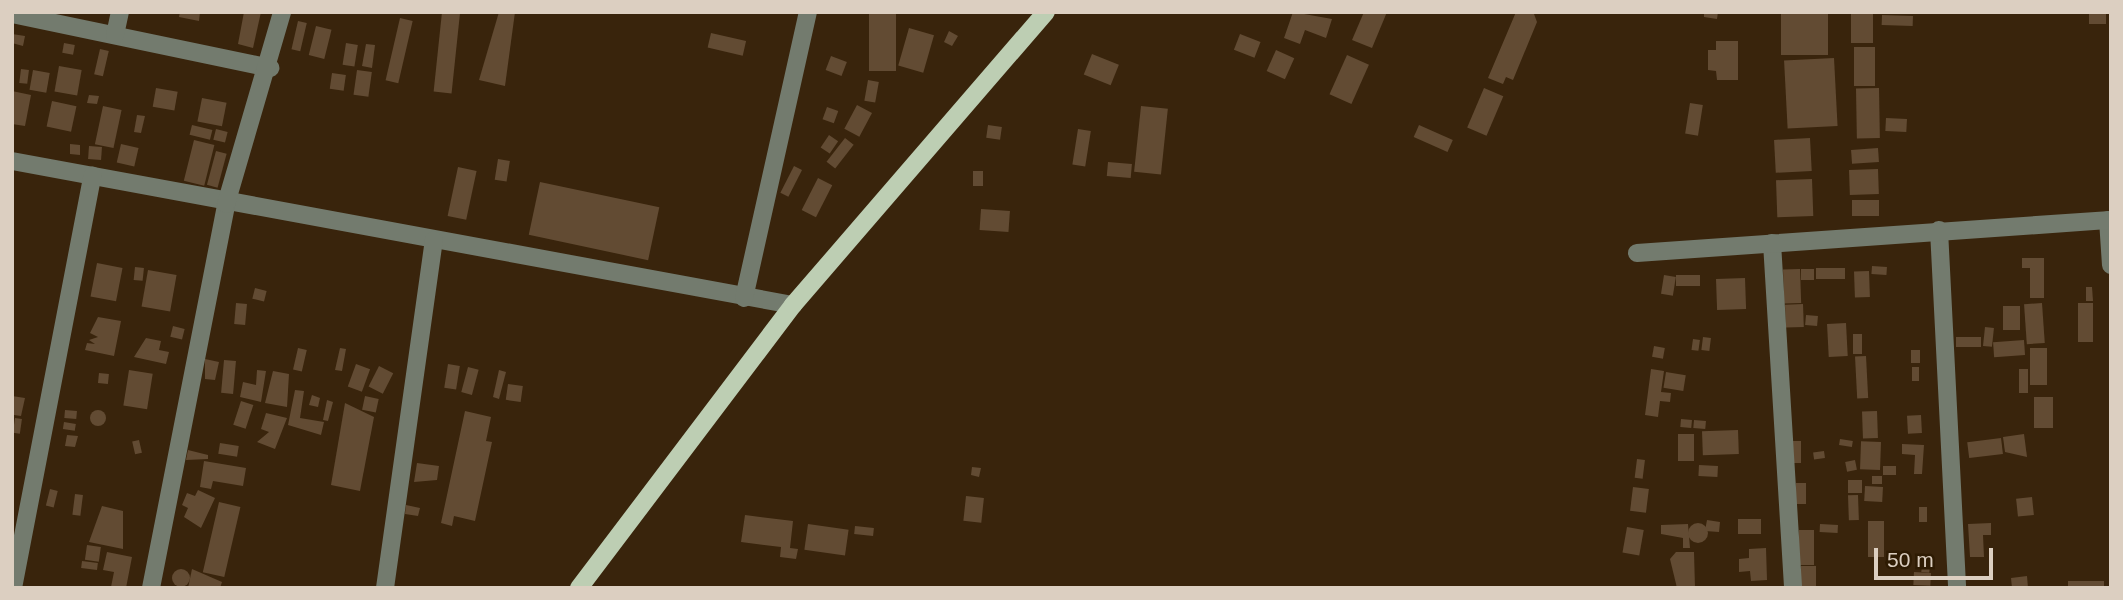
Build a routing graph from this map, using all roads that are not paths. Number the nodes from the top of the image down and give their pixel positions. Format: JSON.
{"nodes":[{"id":1,"x":120,"y":12,"type":"edge"},
{"id":2,"x":282,"y":12,"type":"edge"},
{"id":3,"x":808,"y":12,"type":"edge"},
{"id":4,"x":1046,"y":12,"type":"edge"},
{"id":5,"x":12,"y":13,"type":"edge"},
{"id":6,"x":115,"y":35,"type":"junction"},
{"id":7,"x":270,"y":68,"type":"junction"},
{"id":8,"x":12,"y":161,"type":"edge"},
{"id":9,"x":92,"y":176,"type":"junction"},
{"id":10,"x":226,"y":204,"type":"junction"},
{"id":11,"x":2109,"y":220,"type":"edge"},
{"id":12,"x":1939,"y":230,"type":"junction"},
{"id":13,"x":434,"y":240,"type":"junction"},
{"id":14,"x":1772,"y":243,"type":"junction"},
{"id":15,"x":1637,"y":253,"type":"dead end"},
{"id":16,"x":2111,"y":265,"type":"edge"},
{"id":17,"x":744,"y":298,"type":"junction"},
{"id":18,"x":793,"y":304,"type":"junction"},
{"id":19,"x":13,"y":588,"type":"edge"},
{"id":20,"x":151,"y":588,"type":"edge"},
{"id":21,"x":385,"y":588,"type":"edge"},
{"id":22,"x":579,"y":588,"type":"edge"},
{"id":23,"x":1793,"y":588,"type":"edge"},
{"id":24,"x":1957,"y":588,"type":"edge"}],
"edges":[{"from":1,"to":6,"type":"street"},
{"from":2,"to":7,"type":"street"},
{"from":3,"to":17,"type":"street"},
{"from":4,"to":18,"type":"main road"},
{"from":5,"to":6,"type":"street"},
{"from":6,"to":7,"type":"street"},
{"from":7,"to":10,"type":"street"},
{"from":8,"to":9,"type":"street"},
{"from":9,"to":10,"type":"street"},
{"from":9,"to":19,"type":"street"},
{"from":10,"to":13,"type":"street"},
{"from":10,"to":20,"type":"street"},
{"from":11,"to":12,"type":"street"},
{"from":11,"to":16,"type":"street"},
{"from":12,"to":14,"type":"street"},
{"from":12,"to":24,"type":"street"},
{"from":13,"to":17,"type":"street"},
{"from":13,"to":21,"type":"street"},
{"from":14,"to":15,"type":"street"},
{"from":14,"to":23,"type":"street"},
{"from":17,"to":18,"type":"street"},
{"from":18,"to":22,"type":"main road"}]}
